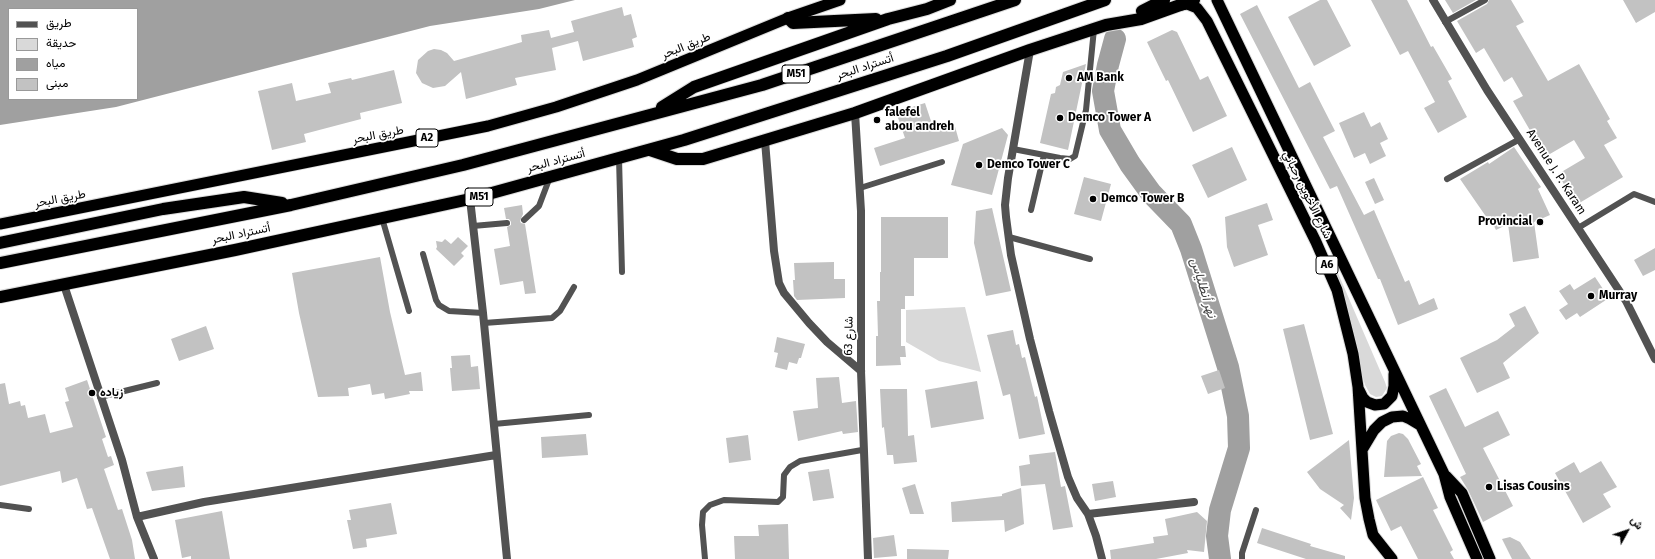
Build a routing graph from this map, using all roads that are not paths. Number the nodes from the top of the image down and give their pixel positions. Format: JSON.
{"nodes":[{"id":1,"x":840,"y":0,"type":"edge"},
{"id":2,"x":940,"y":0,"type":"edge"},
{"id":3,"x":950,"y":0,"type":"edge"},
{"id":4,"x":1016,"y":0,"type":"edge"},
{"id":5,"x":1105,"y":0,"type":"edge"},
{"id":6,"x":1164,"y":0,"type":"edge"},
{"id":7,"x":1194,"y":0,"type":"edge"},
{"id":8,"x":1217,"y":0,"type":"edge"},
{"id":9,"x":1433,"y":0,"type":"edge"},
{"id":10,"x":1485,"y":0,"type":"edge"},
{"id":11,"x":1181,"y":5,"type":"junction"},
{"id":12,"x":927,"y":8,"type":"junction"},
{"id":13,"x":788,"y":18,"type":"junction"},
{"id":14,"x":888,"y":19,"type":"junction"},
{"id":15,"x":1445,"y":22,"type":"junction"},
{"id":16,"x":1106,"y":26,"type":"junction"},
{"id":17,"x":1094,"y":29,"type":"junction"},
{"id":18,"x":1030,"y":50,"type":"junction"},
{"id":19,"x":855,"y":113,"type":"junction"},
{"id":20,"x":652,"y":114,"type":"junction"},
{"id":21,"x":1520,"y":139,"type":"junction"},
{"id":22,"x":765,"y":141,"type":"junction"},
{"id":23,"x":1013,"y":149,"type":"junction"},
{"id":24,"x":650,"y":150,"type":"junction"},
{"id":25,"x":1044,"y":154,"type":"junction"},
{"id":26,"x":619,"y":158,"type":"junction"},
{"id":27,"x":942,"y":162,"type":"dead end"},
{"id":28,"x":550,"y":177,"type":"junction"},
{"id":29,"x":1447,"y":180,"type":"dead end"},
{"id":30,"x":860,"y":188,"type":"junction"},
{"id":31,"x":470,"y":199,"type":"junction"},
{"id":32,"x":1655,"y":202,"type":"edge"},
{"id":33,"x":292,"y":205,"type":"junction"},
{"id":34,"x":1031,"y":210,"type":"dead end"},
{"id":35,"x":382,"y":218,"type":"junction"},
{"id":36,"x":524,"y":220,"type":"dead end"},
{"id":37,"x":507,"y":223,"type":"dead end"},
{"id":38,"x":0,"y":224,"type":"edge"},
{"id":39,"x":473,"y":226,"type":"junction"},
{"id":40,"x":1578,"y":228,"type":"junction"},
{"id":41,"x":1009,"y":237,"type":"junction"},
{"id":42,"x":0,"y":243,"type":"edge"},
{"id":43,"x":423,"y":254,"type":"dead end"},
{"id":44,"x":1090,"y":259,"type":"dead end"},
{"id":45,"x":0,"y":263,"type":"edge"},
{"id":46,"x":622,"y":272,"type":"dead end"},
{"id":47,"x":64,"y":285,"type":"junction"},
{"id":48,"x":574,"y":287,"type":"dead end"},
{"id":49,"x":0,"y":297,"type":"edge"},
{"id":50,"x":409,"y":311,"type":"dead end"},
{"id":51,"x":483,"y":313,"type":"junction"},
{"id":52,"x":484,"y":323,"type":"junction"},
{"id":53,"x":1655,"y":359,"type":"edge"},
{"id":54,"x":1394,"y":370,"type":"junction"},
{"id":55,"x":861,"y":371,"type":"junction"},
{"id":56,"x":157,"y":383,"type":"dead end"},
{"id":57,"x":1358,"y":387,"type":"junction"},
{"id":58,"x":100,"y":397,"type":"junction"},
{"id":59,"x":589,"y":415,"type":"dead end"},
{"id":60,"x":494,"y":424,"type":"junction"},
{"id":61,"x":1421,"y":426,"type":"junction"},
{"id":62,"x":862,"y":450,"type":"junction"},
{"id":63,"x":1362,"y":450,"type":"junction"},
{"id":64,"x":496,"y":455,"type":"junction"},
{"id":65,"x":1444,"y":474,"type":"junction"},
{"id":66,"x":1194,"y":502,"type":"dead end"},
{"id":67,"x":0,"y":505,"type":"edge"},
{"id":68,"x":29,"y":509,"type":"dead end"},
{"id":69,"x":1256,"y":510,"type":"dead end"},
{"id":70,"x":1088,"y":514,"type":"junction"},
{"id":71,"x":137,"y":517,"type":"junction"},
{"id":72,"x":154,"y":559,"type":"edge"},
{"id":73,"x":507,"y":559,"type":"edge"},
{"id":74,"x":705,"y":559,"type":"edge"},
{"id":75,"x":868,"y":559,"type":"edge"},
{"id":76,"x":1102,"y":559,"type":"edge"},
{"id":77,"x":1242,"y":559,"type":"edge"},
{"id":78,"x":1392,"y":559,"type":"edge"},
{"id":79,"x":1477,"y":559,"type":"edge"},
{"id":80,"x":1490,"y":559,"type":"edge"}],
"edges":[{"from":1,"to":13,"type":"highway","name":"طريق البحر","number":"A2"},
{"from":2,"to":12,"type":"highway"},
{"from":3,"to":12,"type":"highway"},
{"from":4,"to":20,"type":"highway","name":"أتستراد البحر","number":"M51"},
{"from":5,"to":24,"type":"highway","name":"أتستراد البحر","number":"M51"},
{"from":6,"to":16,"type":"highway"},
{"from":7,"to":11,"type":"highway"},
{"from":8,"to":54,"type":"highway","name":"شارع الأخوين رحباني","number":"A6"},
{"from":9,"to":15,"type":"street","name":"Avenue J. P. Karam"},
{"from":10,"to":15,"type":"lane"},
{"from":11,"to":16,"type":"highway"},
{"from":11,"to":57,"type":"highway","name":"شارع الأخوين رحباني","number":"A6"},
{"from":12,"to":14,"type":"highway"},
{"from":13,"to":14,"type":"highway"},
{"from":13,"to":38,"type":"highway","name":"طريق البحر","number":"A2"},
{"from":14,"to":20,"type":"highway"},
{"from":15,"to":21,"type":"street","name":"Avenue J. P. Karam"},
{"from":16,"to":17,"type":"highway"},
{"from":17,"to":18,"type":"highway"},
{"from":17,"to":25,"type":"lane"},
{"from":18,"to":19,"type":"highway"},
{"from":18,"to":23,"type":"street"},
{"from":19,"to":22,"type":"highway"},
{"from":19,"to":30,"type":"street","name":"شارع 63"},
{"from":20,"to":33,"type":"highway","name":"أتستراد البحر","number":"M51"},
{"from":21,"to":29,"type":"lane"},
{"from":21,"to":40,"type":"street","name":"Avenue J. P. Karam"},
{"from":22,"to":24,"type":"highway"},
{"from":22,"to":55,"type":"street"},
{"from":23,"to":25,"type":"lane"},
{"from":23,"to":41,"type":"street"},
{"from":24,"to":26,"type":"highway","name":"أتستراد البحر","number":"M51"},
{"from":25,"to":34,"type":"lane"},
{"from":26,"to":28,"type":"highway","name":"أتستراد البحر","number":"M51"},
{"from":26,"to":46,"type":"lane"},
{"from":27,"to":30,"type":"lane"},
{"from":28,"to":31,"type":"highway","name":"أتستراد البحر","number":"M51"},
{"from":28,"to":36,"type":"lane"},
{"from":30,"to":55,"type":"street","name":"شارع 63"},
{"from":31,"to":35,"type":"highway","name":"أتستراد البحر","number":"M51"},
{"from":31,"to":39,"type":"street"},
{"from":32,"to":40,"type":"lane"},
{"from":33,"to":42,"type":"highway"},
{"from":33,"to":45,"type":"highway","name":"أتستراد البحر","number":"M51"},
{"from":35,"to":47,"type":"highway","name":"أتستراد البحر","number":"M51"},
{"from":35,"to":50,"type":"lane"},
{"from":37,"to":39,"type":"lane"},
{"from":39,"to":51,"type":"street"},
{"from":40,"to":53,"type":"street","name":"Avenue J. P. Karam"},
{"from":41,"to":44,"type":"lane"},
{"from":41,"to":70,"type":"street"},
{"from":43,"to":51,"type":"lane"},
{"from":47,"to":49,"type":"highway","name":"أتستراد البحر","number":"M51"},
{"from":47,"to":58,"type":"street"},
{"from":48,"to":52,"type":"lane"},
{"from":51,"to":52,"type":"street"},
{"from":52,"to":60,"type":"street"},
{"from":54,"to":57,"type":"highway"},
{"from":54,"to":61,"type":"highway","name":"شارع الأخوين رحباني","number":"A6"},
{"from":55,"to":62,"type":"street","name":"شارع 63"},
{"from":56,"to":58,"type":"lane"},
{"from":57,"to":63,"type":"highway","name":"شارع الأخوين رحباني","number":"A6"},
{"from":58,"to":71,"type":"street"},
{"from":59,"to":60,"type":"lane"},
{"from":60,"to":64,"type":"street"},
{"from":61,"to":63,"type":"highway"},
{"from":61,"to":65,"type":"highway","name":"شارع الأخوين رحباني","number":"A6"},
{"from":62,"to":74,"type":"lane"},
{"from":62,"to":75,"type":"street","name":"شارع 63"},
{"from":63,"to":78,"type":"highway","name":"شارع الأخوين رحباني","number":"A6"},
{"from":64,"to":71,"type":"street"},
{"from":64,"to":73,"type":"street"},
{"from":65,"to":79,"type":"highway","number":"A6"},
{"from":65,"to":80,"type":"highway"},
{"from":66,"to":70,"type":"street"},
{"from":67,"to":68,"type":"lane"},
{"from":69,"to":77,"type":"lane"},
{"from":70,"to":76,"type":"street"},
{"from":71,"to":72,"type":"street"}]}
